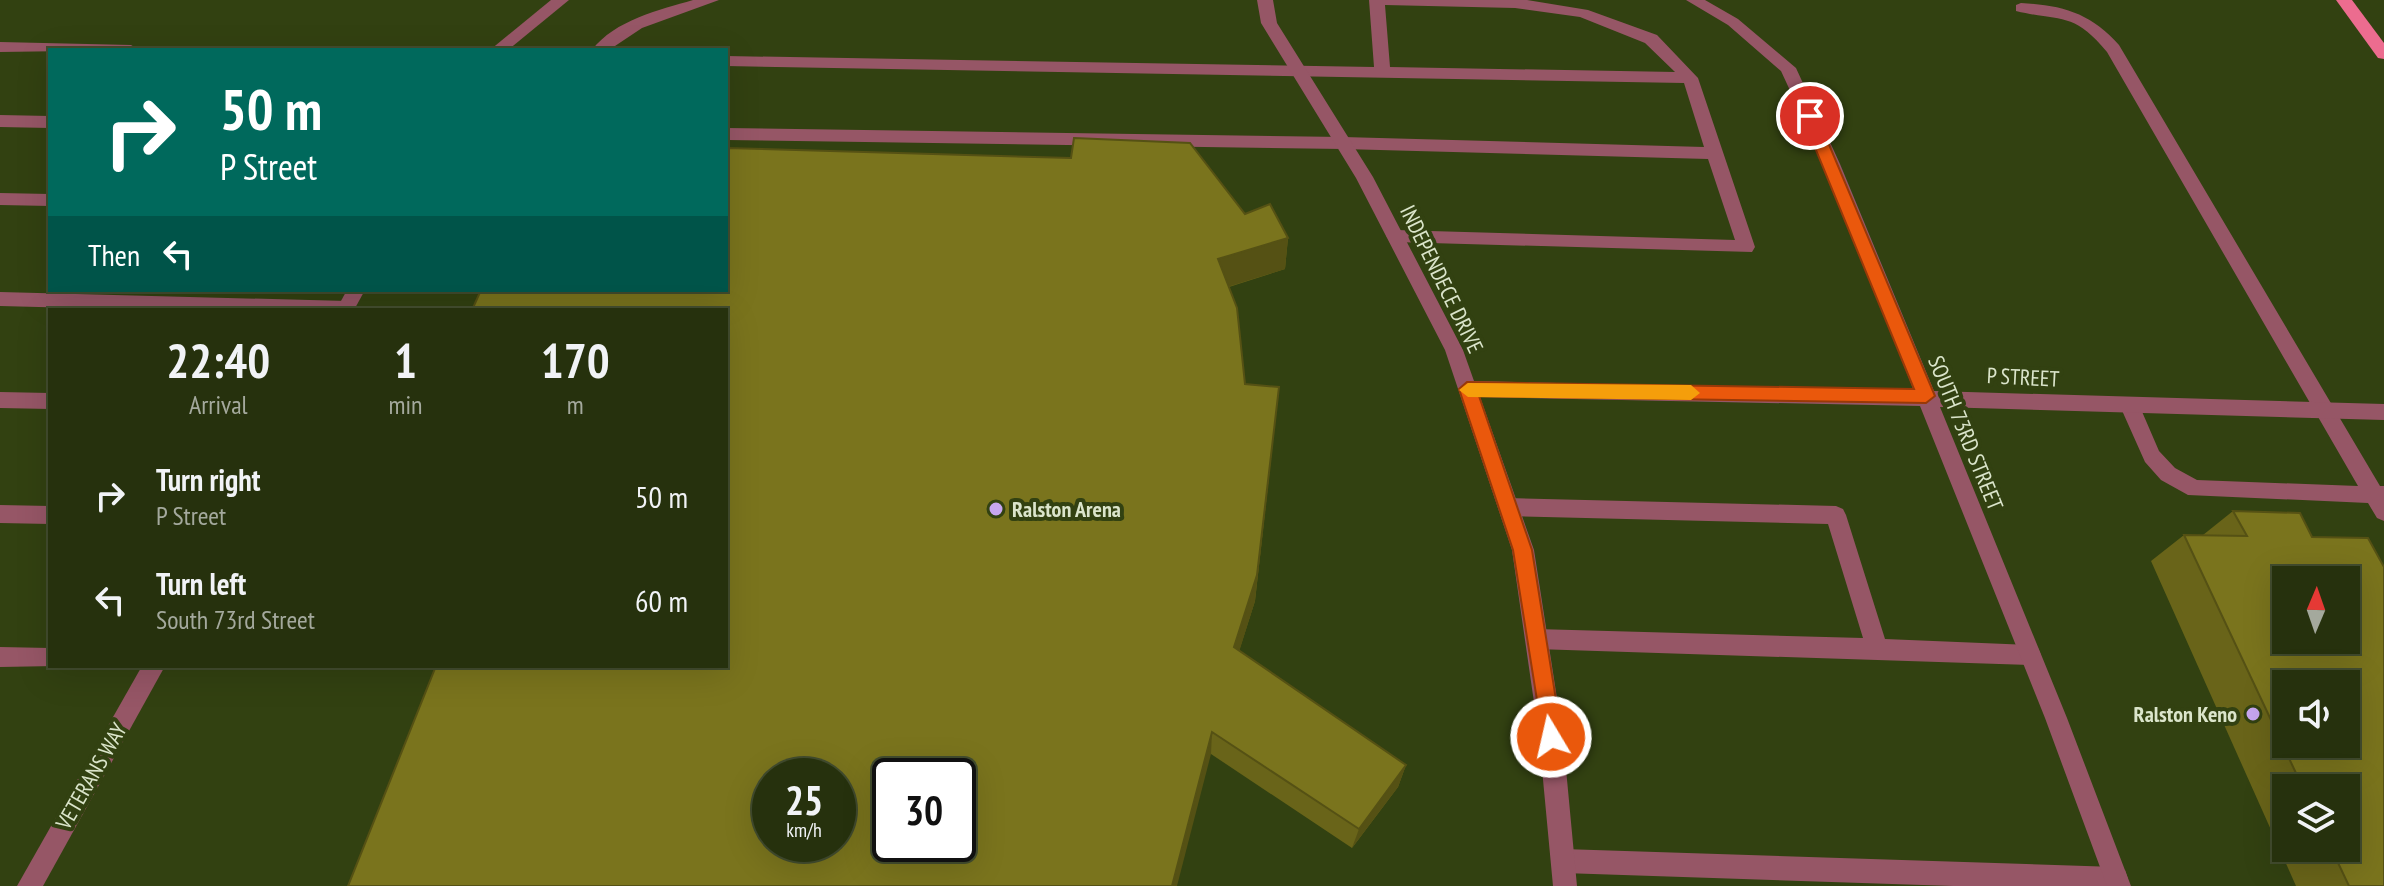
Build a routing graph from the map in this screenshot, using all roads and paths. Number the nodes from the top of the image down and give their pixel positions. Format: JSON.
{"nodes":[{"id":1,"x":561,"y":0,"type":"edge"},
{"id":2,"x":711,"y":0,"type":"edge"},
{"id":3,"x":1265,"y":0,"type":"edge"},
{"id":4,"x":1694,"y":0,"type":"edge"},
{"id":5,"x":2344,"y":0,"type":"edge"},
{"id":6,"x":2021,"y":8,"type":"dead end"},
{"id":7,"x":0,"y":47,"type":"edge"},
{"id":8,"x":48,"y":48,"type":"edge"},
{"id":9,"x":501,"y":48,"type":"edge"},
{"id":10,"x":602,"y":48,"type":"edge"},
{"id":11,"x":2384,"y":54,"type":"edge"},
{"id":12,"x":728,"y":61,"type":"edge"},
{"id":13,"x":1299,"y":72,"type":"junction"},
{"id":14,"x":1383,"y":74,"type":"junction"},
{"id":15,"x":1690,"y":78,"type":"junction"},
{"id":16,"x":0,"y":121,"type":"edge"},
{"id":17,"x":48,"y":122,"type":"edge"},
{"id":18,"x":728,"y":134,"type":"edge"},
{"id":19,"x":1343,"y":143,"type":"junction"},
{"id":20,"x":1717,"y":153,"type":"junction"},
{"id":21,"x":0,"y":199,"type":"edge"},
{"id":22,"x":48,"y":200,"type":"edge"},
{"id":23,"x":1395,"y":236,"type":"junction"},
{"id":24,"x":0,"y":299,"type":"edge"},
{"id":25,"x":311,"y":308,"type":"edge"},
{"id":26,"x":1467,"y":389,"type":"junction"},
{"id":27,"x":1926,"y":396,"type":"junction"},
{"id":28,"x":0,"y":400,"type":"edge"},
{"id":29,"x":48,"y":401,"type":"edge"},
{"id":30,"x":2130,"y":406,"type":"junction"},
{"id":31,"x":2323,"y":410,"type":"junction"},
{"id":32,"x":2384,"y":412,"type":"edge"},
{"id":33,"x":2381,"y":500,"type":"edge"},
{"id":34,"x":1508,"y":507,"type":"junction"},
{"id":35,"x":0,"y":514,"type":"edge"},
{"id":36,"x":48,"y":515,"type":"edge"},
{"id":37,"x":1536,"y":639,"type":"junction"},
{"id":38,"x":1877,"y":649,"type":"junction"},
{"id":39,"x":2030,"y":655,"type":"junction"},
{"id":40,"x":0,"y":657,"type":"edge"},
{"id":41,"x":48,"y":658,"type":"edge"},
{"id":42,"x":153,"y":668,"type":"edge"},
{"id":43,"x":1563,"y":861,"type":"junction"},
{"id":44,"x":2117,"y":882,"type":"edge"},
{"id":45,"x":29,"y":886,"type":"edge"},
{"id":46,"x":1565,"y":886,"type":"edge"}],
"edges":[{"from":1,"to":9,"type":"street"},
{"from":2,"to":10,"type":"street"},
{"from":3,"to":13,"type":"street","name":"INDEPENDECE DRIVE"},
{"from":4,"to":27,"type":"street","name":"SOUTH 73RD STREET"},
{"from":5,"to":11,"type":"main road"},
{"from":6,"to":31,"type":"street"},
{"from":7,"to":8,"type":"street"},
{"from":12,"to":13,"type":"street"},
{"from":13,"to":14,"type":"street"},
{"from":13,"to":19,"type":"street","name":"INDEPENDECE DRIVE"},
{"from":14,"to":15,"type":"street"},
{"from":14,"to":15,"type":"street"},
{"from":15,"to":20,"type":"street"},
{"from":16,"to":17,"type":"street"},
{"from":18,"to":19,"type":"street"},
{"from":19,"to":20,"type":"street"},
{"from":19,"to":23,"type":"street","name":"INDEPENDECE DRIVE"},
{"from":20,"to":23,"type":"street"},
{"from":21,"to":22,"type":"street"},
{"from":23,"to":26,"type":"street","name":"INDEPENDECE DRIVE"},
{"from":24,"to":25,"type":"street"},
{"from":26,"to":27,"type":"street","name":"P STREET"},
{"from":26,"to":34,"type":"street","name":"INDEPENDECE DRIVE"},
{"from":27,"to":30,"type":"street","name":"P STREET"},
{"from":27,"to":39,"type":"street","name":"SOUTH 73RD STREET"},
{"from":28,"to":29,"type":"street"},
{"from":30,"to":31,"type":"street","name":"P STREET"},
{"from":30,"to":33,"type":"street"},
{"from":31,"to":32,"type":"street","name":"P STREET"},
{"from":31,"to":33,"type":"street"},
{"from":34,"to":37,"type":"street","name":"INDEPENDECE DRIVE"},
{"from":34,"to":38,"type":"street"},
{"from":35,"to":36,"type":"street"},
{"from":37,"to":38,"type":"street"},
{"from":37,"to":43,"type":"street","name":"INDEPENDECE DRIVE"},
{"from":38,"to":39,"type":"street"},
{"from":39,"to":44,"type":"street","name":"SOUTH 73RD STREET"},
{"from":40,"to":41,"type":"street"},
{"from":42,"to":45,"type":"street","name":"VETERANS WAY"},
{"from":43,"to":44,"type":"street"},
{"from":43,"to":46,"type":"street","name":"INDEPENDECE DRIVE"}]}
